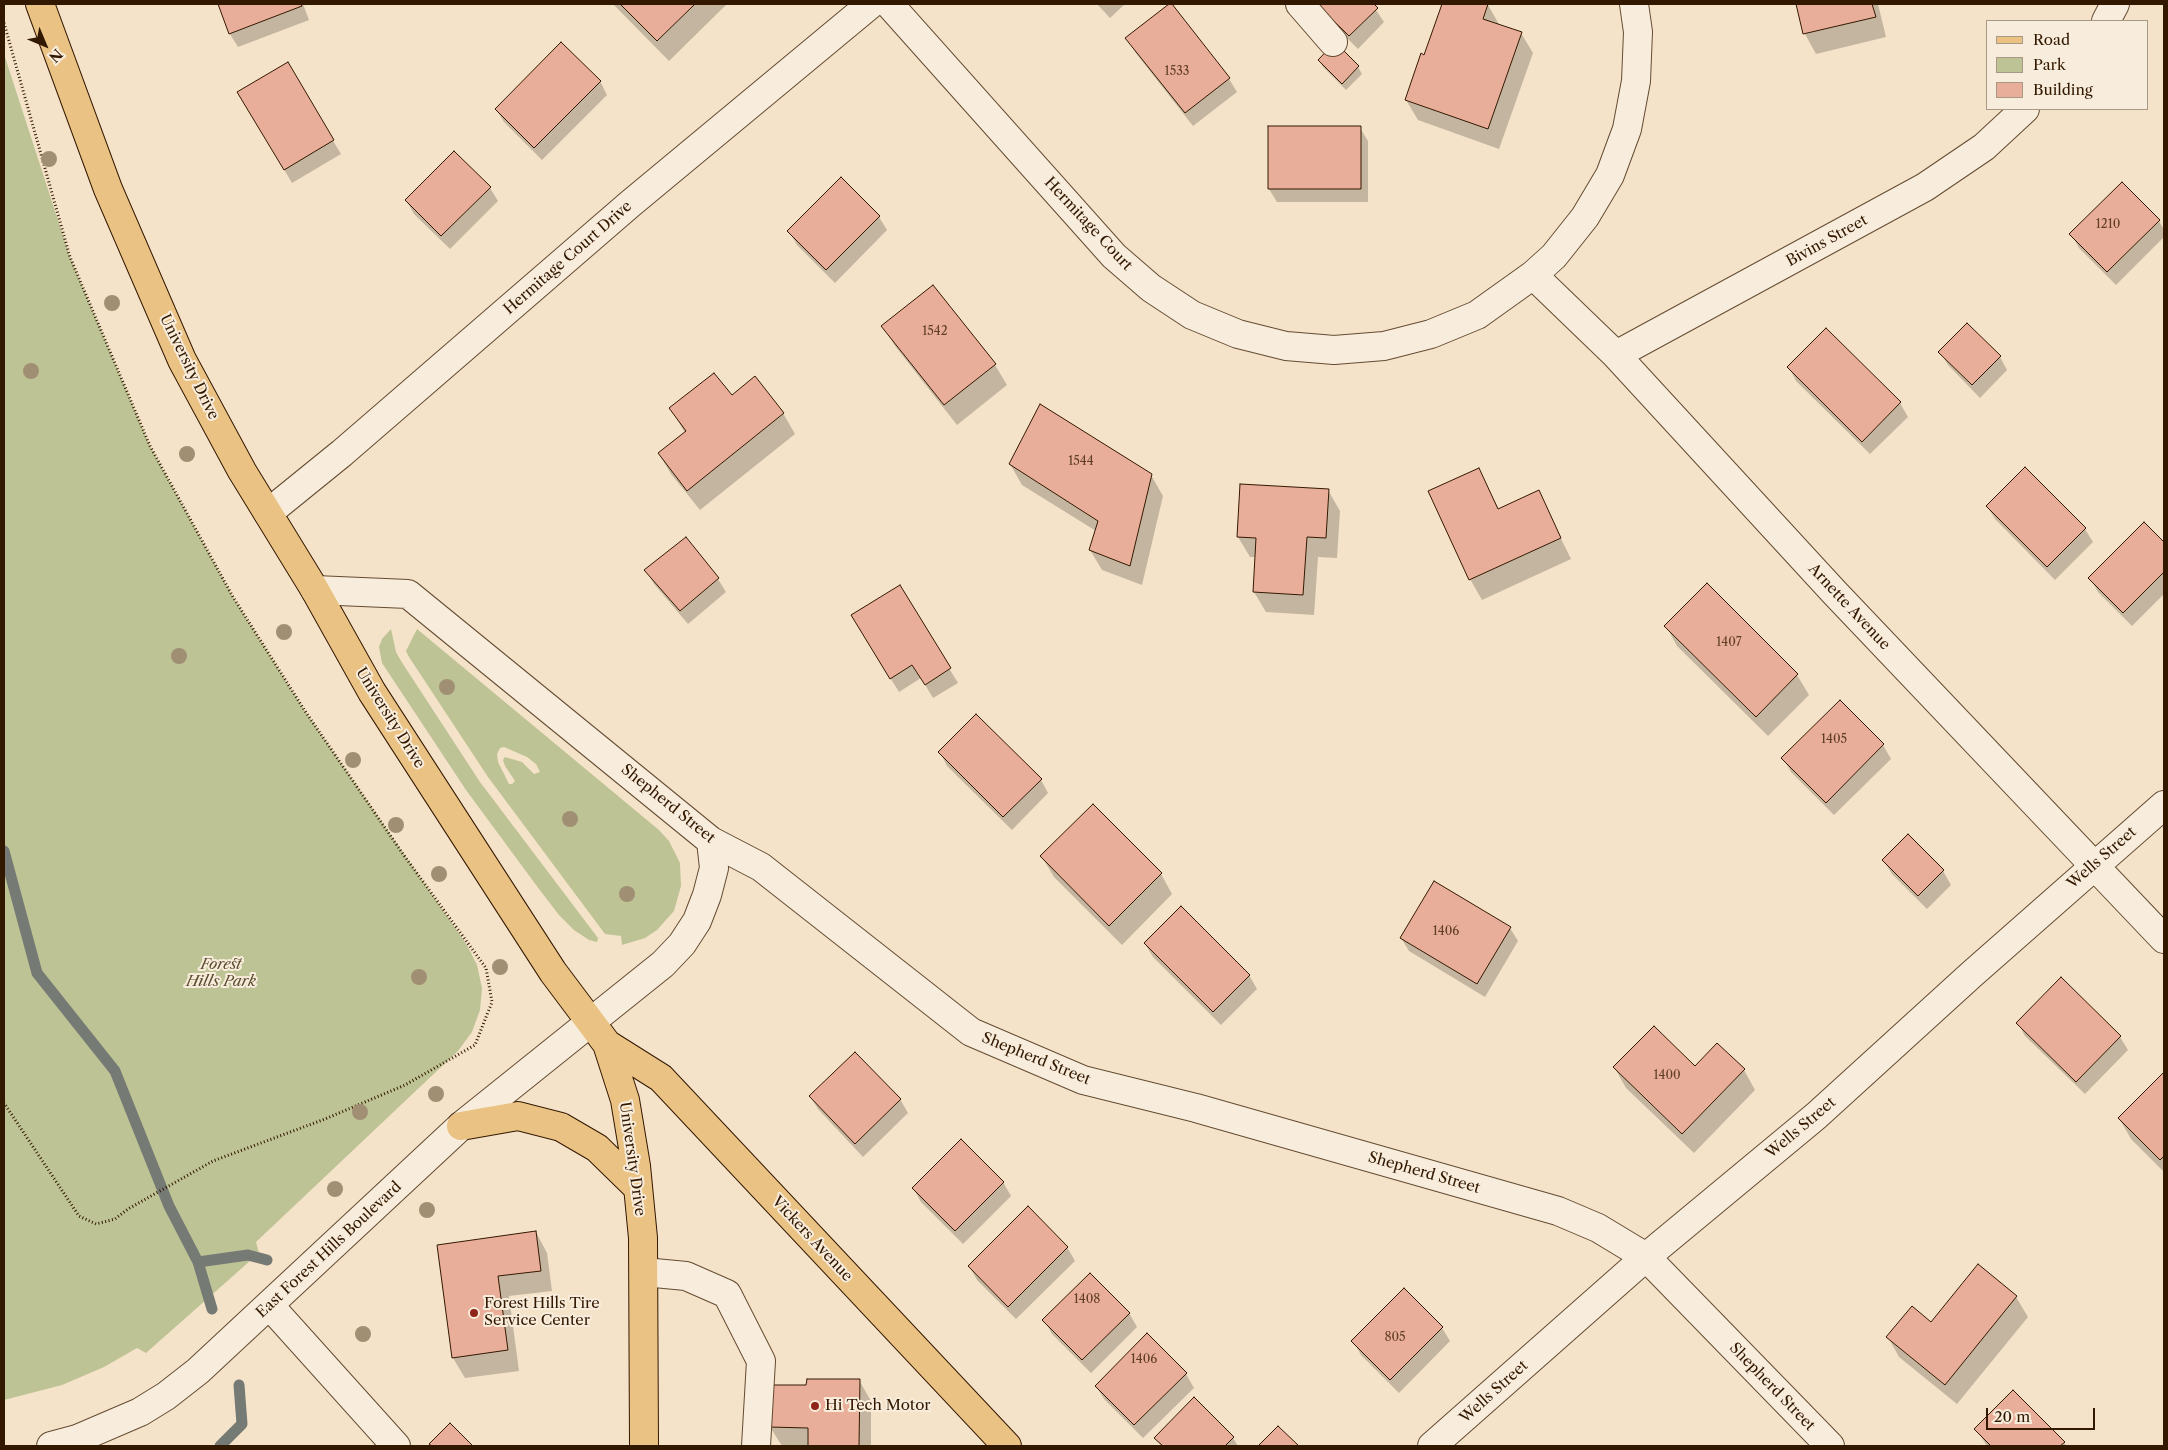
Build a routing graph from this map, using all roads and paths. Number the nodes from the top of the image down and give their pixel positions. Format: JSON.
{"nodes":[{"id":1,"x":40,"y":4,"type":"edge"},
{"id":2,"x":871,"y":4,"type":"edge"},
{"id":3,"x":890,"y":4,"type":"edge"},
{"id":4,"x":1300,"y":4,"type":"edge"},
{"id":5,"x":1634,"y":4,"type":"edge"},
{"id":6,"x":2115,"y":4,"type":"edge"},
{"id":7,"x":2107,"y":20,"type":"edge"},
{"id":8,"x":4,"y":23,"type":"edge"},
{"id":9,"x":1333,"y":42,"type":"dead end"},
{"id":10,"x":2024,"y":110,"type":"edge"},
{"id":11,"x":1533,"y":275,"type":"junction"},
{"id":12,"x":1616,"y":355,"type":"junction"},
{"id":13,"x":268,"y":513,"type":"junction"},
{"id":14,"x":315,"y":590,"type":"junction"},
{"id":15,"x":2164,"y":804,"type":"edge"},
{"id":16,"x":711,"y":841,"type":"junction"},
{"id":17,"x":2093,"y":866,"type":"junction"},
{"id":18,"x":2164,"y":939,"type":"edge"},
{"id":19,"x":589,"y":1022,"type":"junction"},
{"id":20,"x":607,"y":1044,"type":"junction"},
{"id":21,"x":4,"y":1103,"type":"edge"},
{"id":22,"x":461,"y":1126,"type":"junction"},
{"id":23,"x":638,"y":1188,"type":"junction"},
{"id":24,"x":1646,"y":1257,"type":"junction"},
{"id":25,"x":644,"y":1272,"type":"junction"},
{"id":26,"x":270,"y":1306,"type":"junction"},
{"id":27,"x":51,"y":1446,"type":"edge"},
{"id":28,"x":396,"y":1446,"type":"edge"},
{"id":29,"x":644,"y":1446,"type":"edge"},
{"id":30,"x":756,"y":1446,"type":"edge"},
{"id":31,"x":1008,"y":1446,"type":"edge"},
{"id":32,"x":1432,"y":1446,"type":"edge"},
{"id":33,"x":1830,"y":1446,"type":"edge"}],
"edges":[{"from":1,"to":13,"type":"main road","name":"University Drive"},
{"from":2,"to":13,"type":"street","name":"Hermitage Court Drive"},
{"from":3,"to":11,"type":"street","name":"Hermitage Court"},
{"from":4,"to":9,"type":"street"},
{"from":5,"to":11,"type":"street","name":"Hermitage Court"},
{"from":6,"to":7,"type":"street"},
{"from":8,"to":21,"type":"path"},
{"from":10,"to":12,"type":"street","name":"Bivins Street"},
{"from":11,"to":12,"type":"street","name":"Arnette Avenue"},
{"from":12,"to":17,"type":"street","name":"Arnette Avenue"},
{"from":13,"to":14,"type":"main road","name":"University Drive"},
{"from":14,"to":16,"type":"street","name":"Shepherd Street"},
{"from":14,"to":19,"type":"main road","name":"University Drive"},
{"from":15,"to":17,"type":"street","name":"Wells Street"},
{"from":16,"to":19,"type":"street","name":"East Forest Hills Boulevard"},
{"from":16,"to":24,"type":"street","name":"Shepherd Street"},
{"from":17,"to":18,"type":"street","name":"Arnette Avenue"},
{"from":17,"to":24,"type":"street","name":"Wells Street"},
{"from":19,"to":20,"type":"main road","name":"University Drive"},
{"from":19,"to":22,"type":"street","name":"East Forest Hills Boulevard"},
{"from":20,"to":23,"type":"main road","name":"University Drive"},
{"from":20,"to":31,"type":"main road","name":"Vickers Avenue"},
{"from":22,"to":23,"type":"main road"},
{"from":22,"to":26,"type":"street","name":"East Forest Hills Boulevard"},
{"from":23,"to":25,"type":"main road","name":"University Drive"},
{"from":24,"to":32,"type":"street","name":"Wells Street"},
{"from":24,"to":33,"type":"street","name":"Shepherd Street"},
{"from":25,"to":29,"type":"main road","name":"University Drive"},
{"from":25,"to":30,"type":"street"},
{"from":26,"to":27,"type":"street","name":"East Forest Hills Boulevard"},
{"from":26,"to":28,"type":"street"}]}
